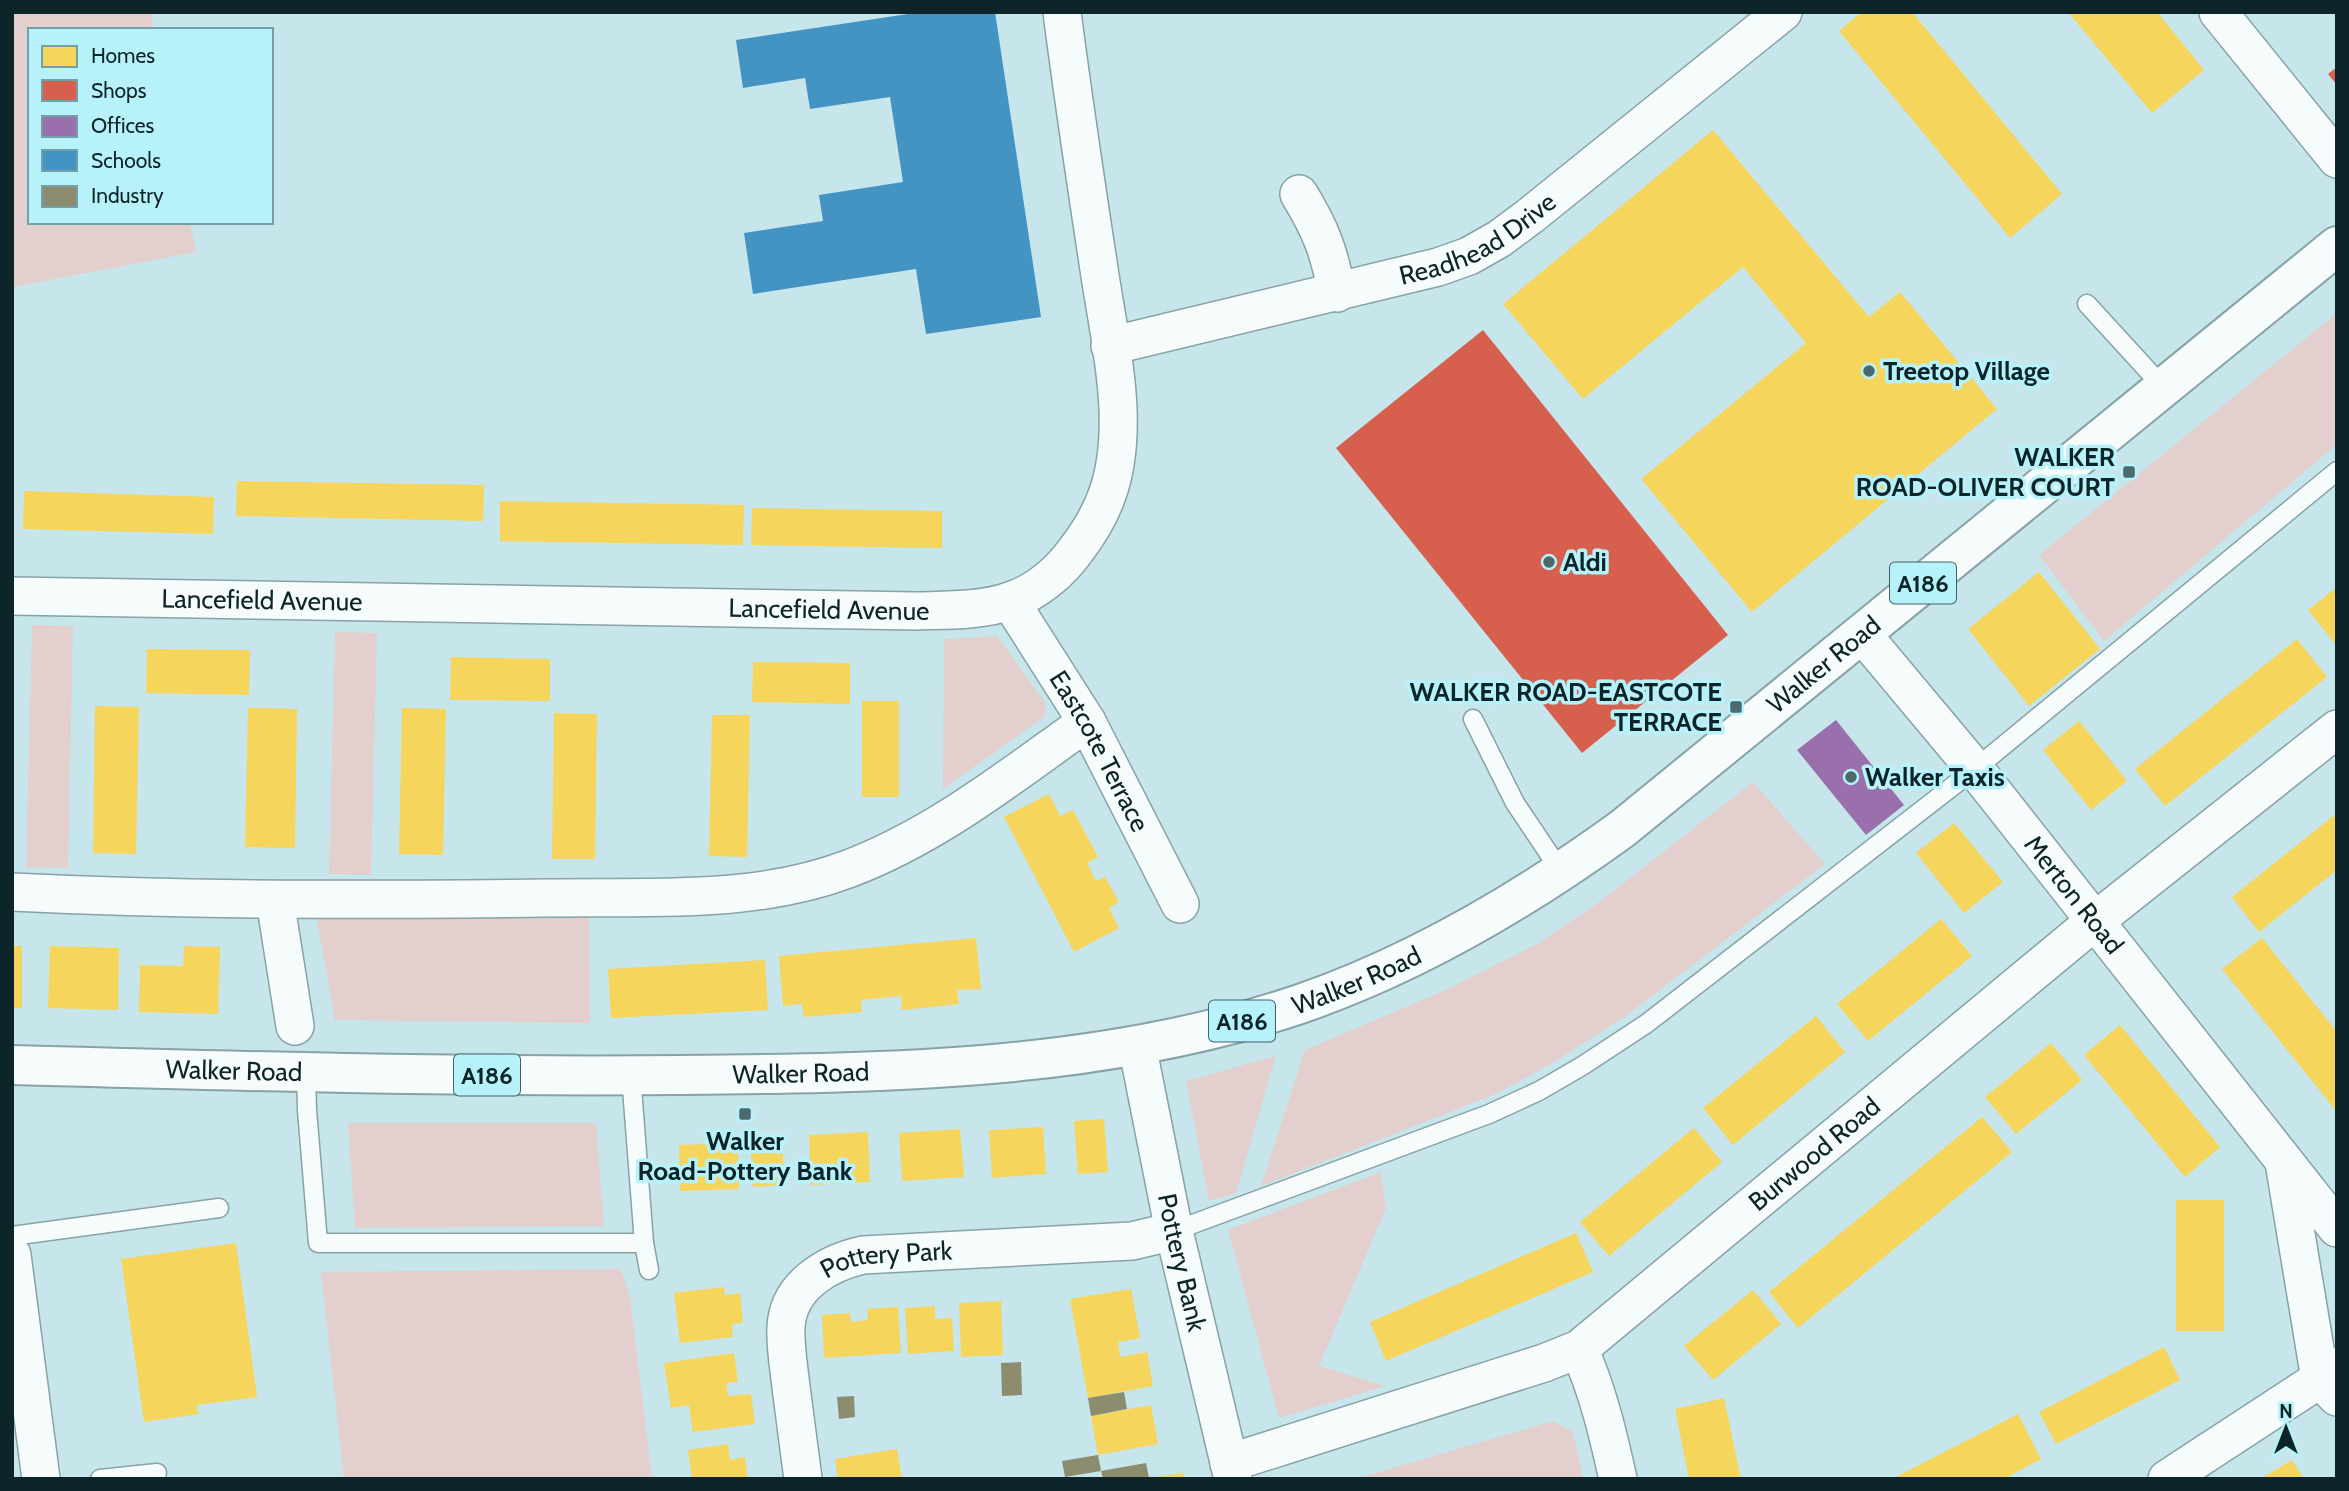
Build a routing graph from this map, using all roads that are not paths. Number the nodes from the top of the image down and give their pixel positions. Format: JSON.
{"nodes":[{"id":1,"x":1062,"y":12,"type":"edge"},
{"id":2,"x":1783,"y":12,"type":"edge"},
{"id":3,"x":2218,"y":12,"type":"edge"},
{"id":4,"x":2337,"y":159,"type":"edge"},
{"id":5,"x":1299,"y":194,"type":"dead end"},
{"id":6,"x":2337,"y":246,"type":"edge"},
{"id":7,"x":1337,"y":293,"type":"junction"},
{"id":8,"x":2087,"y":304,"type":"dead end"},
{"id":9,"x":1111,"y":346,"type":"junction"},
{"id":10,"x":2163,"y":387,"type":"junction"},
{"id":11,"x":2337,"y":471,"type":"edge"},
{"id":12,"x":12,"y":596,"type":"edge"},
{"id":13,"x":1010,"y":601,"type":"junction"},
{"id":14,"x":1862,"y":634,"type":"junction"},
{"id":15,"x":1473,"y":719,"type":"dead end"},
{"id":16,"x":1087,"y":722,"type":"junction"},
{"id":17,"x":2337,"y":729,"type":"edge"},
{"id":18,"x":1975,"y":769,"type":"junction"},
{"id":19,"x":1562,"y":873,"type":"junction"},
{"id":20,"x":12,"y":892,"type":"edge"},
{"id":21,"x":275,"y":900,"type":"junction"},
{"id":22,"x":1180,"y":904,"type":"dead end"},
{"id":23,"x":2095,"y":921,"type":"junction"},
{"id":24,"x":295,"y":1026,"type":"dead end"},
{"id":25,"x":1137,"y":1045,"type":"junction"},
{"id":26,"x":12,"y":1065,"type":"edge"},
{"id":27,"x":306,"y":1073,"type":"junction"},
{"id":28,"x":631,"y":1075,"type":"junction"},
{"id":29,"x":2283,"y":1159,"type":"junction"},
{"id":30,"x":219,"y":1208,"type":"dead end"},
{"id":31,"x":2337,"y":1227,"type":"edge"},
{"id":32,"x":1174,"y":1231,"type":"junction"},
{"id":33,"x":12,"y":1236,"type":"edge"},
{"id":34,"x":645,"y":1243,"type":"junction"},
{"id":35,"x":12,"y":1255,"type":"edge"},
{"id":36,"x":649,"y":1270,"type":"dead end"},
{"id":37,"x":1579,"y":1349,"type":"junction"},
{"id":38,"x":2331,"y":1380,"type":"edge"},
{"id":39,"x":1231,"y":1471,"type":"edge"},
{"id":40,"x":157,"y":1472,"type":"dead end"},
{"id":41,"x":41,"y":1479,"type":"edge"},
{"id":42,"x":100,"y":1479,"type":"edge"},
{"id":43,"x":803,"y":1479,"type":"edge"},
{"id":44,"x":1618,"y":1479,"type":"edge"},
{"id":45,"x":2167,"y":1479,"type":"edge"}],
"edges":[{"from":1,"to":9,"type":"street","name":"Lancefield Avenue"},
{"from":2,"to":7,"type":"street","name":"Readhead Drive"},
{"from":3,"to":4,"type":"street"},
{"from":5,"to":7,"type":"street"},
{"from":6,"to":10,"type":"main road","name":"Walker Road","number":"A186"},
{"from":7,"to":9,"type":"street","name":"Readhead Drive"},
{"from":8,"to":10,"type":"lane"},
{"from":9,"to":13,"type":"street","name":"Lancefield Avenue"},
{"from":10,"to":14,"type":"main road","name":"Walker Road","number":"A186"},
{"from":11,"to":18,"type":"lane"},
{"from":12,"to":13,"type":"street","name":"Lancefield Avenue"},
{"from":13,"to":16,"type":"street","name":"Eastcote Terrace"},
{"from":14,"to":18,"type":"street","name":"Merton Road"},
{"from":14,"to":19,"type":"main road","name":"Walker Road","number":"A186"},
{"from":15,"to":19,"type":"lane"},
{"from":16,"to":21,"type":"street"},
{"from":16,"to":22,"type":"street","name":"Eastcote Terrace"},
{"from":17,"to":23,"type":"street","name":"Burwood Road"},
{"from":18,"to":23,"type":"street","name":"Merton Road"},
{"from":18,"to":32,"type":"lane"},
{"from":19,"to":25,"type":"main road","name":"Walker Road","number":"A186"},
{"from":20,"to":21,"type":"street"},
{"from":21,"to":24,"type":"street"},
{"from":23,"to":29,"type":"street","name":"Merton Road"},
{"from":23,"to":37,"type":"street","name":"Burwood Road"},
{"from":25,"to":28,"type":"main road","name":"Walker Road","number":"A186"},
{"from":25,"to":32,"type":"street","name":"Pottery Bank"},
{"from":26,"to":27,"type":"main road","name":"Walker Road","number":"A186"},
{"from":27,"to":28,"type":"main road","name":"Walker Road","number":"A186"},
{"from":27,"to":34,"type":"lane"},
{"from":28,"to":34,"type":"lane"},
{"from":29,"to":31,"type":"street","name":"Merton Road"},
{"from":29,"to":38,"type":"street","name":"Merton Road"},
{"from":30,"to":33,"type":"lane"},
{"from":32,"to":39,"type":"street","name":"Pottery Bank"},
{"from":32,"to":43,"type":"street","name":"Pottery Park"},
{"from":34,"to":36,"type":"lane"},
{"from":35,"to":41,"type":"street"},
{"from":37,"to":39,"type":"street","name":"Burwood Road"},
{"from":37,"to":44,"type":"street"},
{"from":38,"to":45,"type":"street"},
{"from":40,"to":42,"type":"lane"}]}
